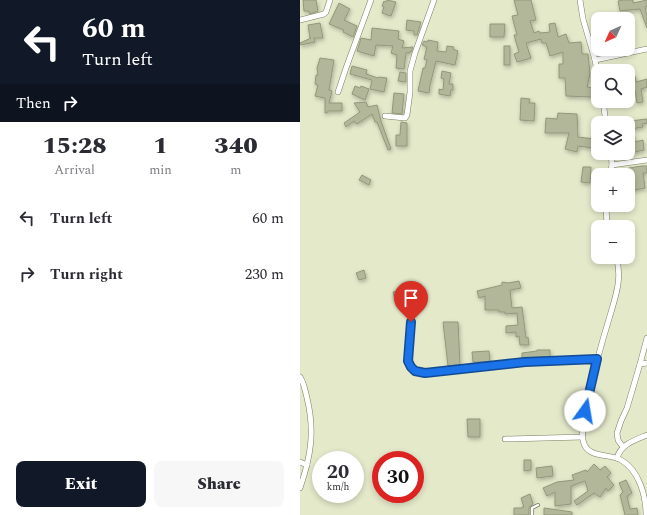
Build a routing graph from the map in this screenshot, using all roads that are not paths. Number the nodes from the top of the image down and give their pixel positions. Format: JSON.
{"nodes":[{"id":1,"x":330,"y":0,"type":"edge"},
{"id":2,"x":371,"y":0,"type":"edge"},
{"id":3,"x":434,"y":0,"type":"edge"},
{"id":4,"x":580,"y":0,"type":"edge"},
{"id":5,"x":300,"y":20,"type":"edge"},
{"id":6,"x":647,"y":49,"type":"edge"},
{"id":7,"x":595,"y":60,"type":"junction"},
{"id":8,"x":596,"y":64,"type":"edge"},
{"id":9,"x":338,"y":92,"type":"dead end"},
{"id":10,"x":385,"y":116,"type":"dead end"},
{"id":11,"x":612,"y":160,"type":"edge"},
{"id":12,"x":647,"y":160,"type":"edge"},
{"id":13,"x":612,"y":165,"type":"junction"},
{"id":14,"x":611,"y":168,"type":"edge"},
{"id":15,"x":617,"y":264,"type":"edge"},
{"id":16,"x":411,"y":322,"type":"dead end"},
{"id":17,"x":647,"y":338,"type":"edge"},
{"id":18,"x":597,"y":359,"type":"junction"},
{"id":19,"x":640,"y":364,"type":"junction"},
{"id":20,"x":647,"y":364,"type":"edge"},
{"id":21,"x":300,"y":377,"type":"edge"},
{"id":22,"x":647,"y":435,"type":"edge"},
{"id":23,"x":583,"y":437,"type":"junction"},
{"id":24,"x":505,"y":439,"type":"dead end"},
{"id":25,"x":624,"y":447,"type":"junction"},
{"id":26,"x":617,"y":458,"type":"junction"},
{"id":27,"x":300,"y":462,"type":"edge"},
{"id":28,"x":307,"y":465,"type":"junction"},
{"id":29,"x":300,"y":488,"type":"edge"},
{"id":30,"x":646,"y":501,"type":"edge"},
{"id":31,"x":538,"y":505,"type":"dead end"},
{"id":32,"x":532,"y":515,"type":"edge"},
{"id":33,"x":646,"y":515,"type":"edge"}],
"edges":[{"from":1,"to":5,"type":"street"},
{"from":2,"to":9,"type":"street"},
{"from":3,"to":10,"type":"street"},
{"from":4,"to":7,"type":"street"},
{"from":6,"to":7,"type":"street"},
{"from":7,"to":8,"type":"street"},
{"from":11,"to":13,"type":"street"},
{"from":12,"to":13,"type":"street"},
{"from":13,"to":14,"type":"street"},
{"from":15,"to":18,"type":"street"},
{"from":16,"to":18,"type":"street"},
{"from":17,"to":19,"type":"street"},
{"from":18,"to":23,"type":"street"},
{"from":19,"to":20,"type":"street"},
{"from":19,"to":25,"type":"street"},
{"from":21,"to":28,"type":"street"},
{"from":22,"to":25,"type":"street"},
{"from":23,"to":24,"type":"street"},
{"from":23,"to":26,"type":"street"},
{"from":25,"to":26,"type":"street"},
{"from":26,"to":30,"type":"street"},
{"from":27,"to":28,"type":"street"},
{"from":28,"to":29,"type":"street"},
{"from":30,"to":33,"type":"street"},
{"from":31,"to":32,"type":"lane"}]}
